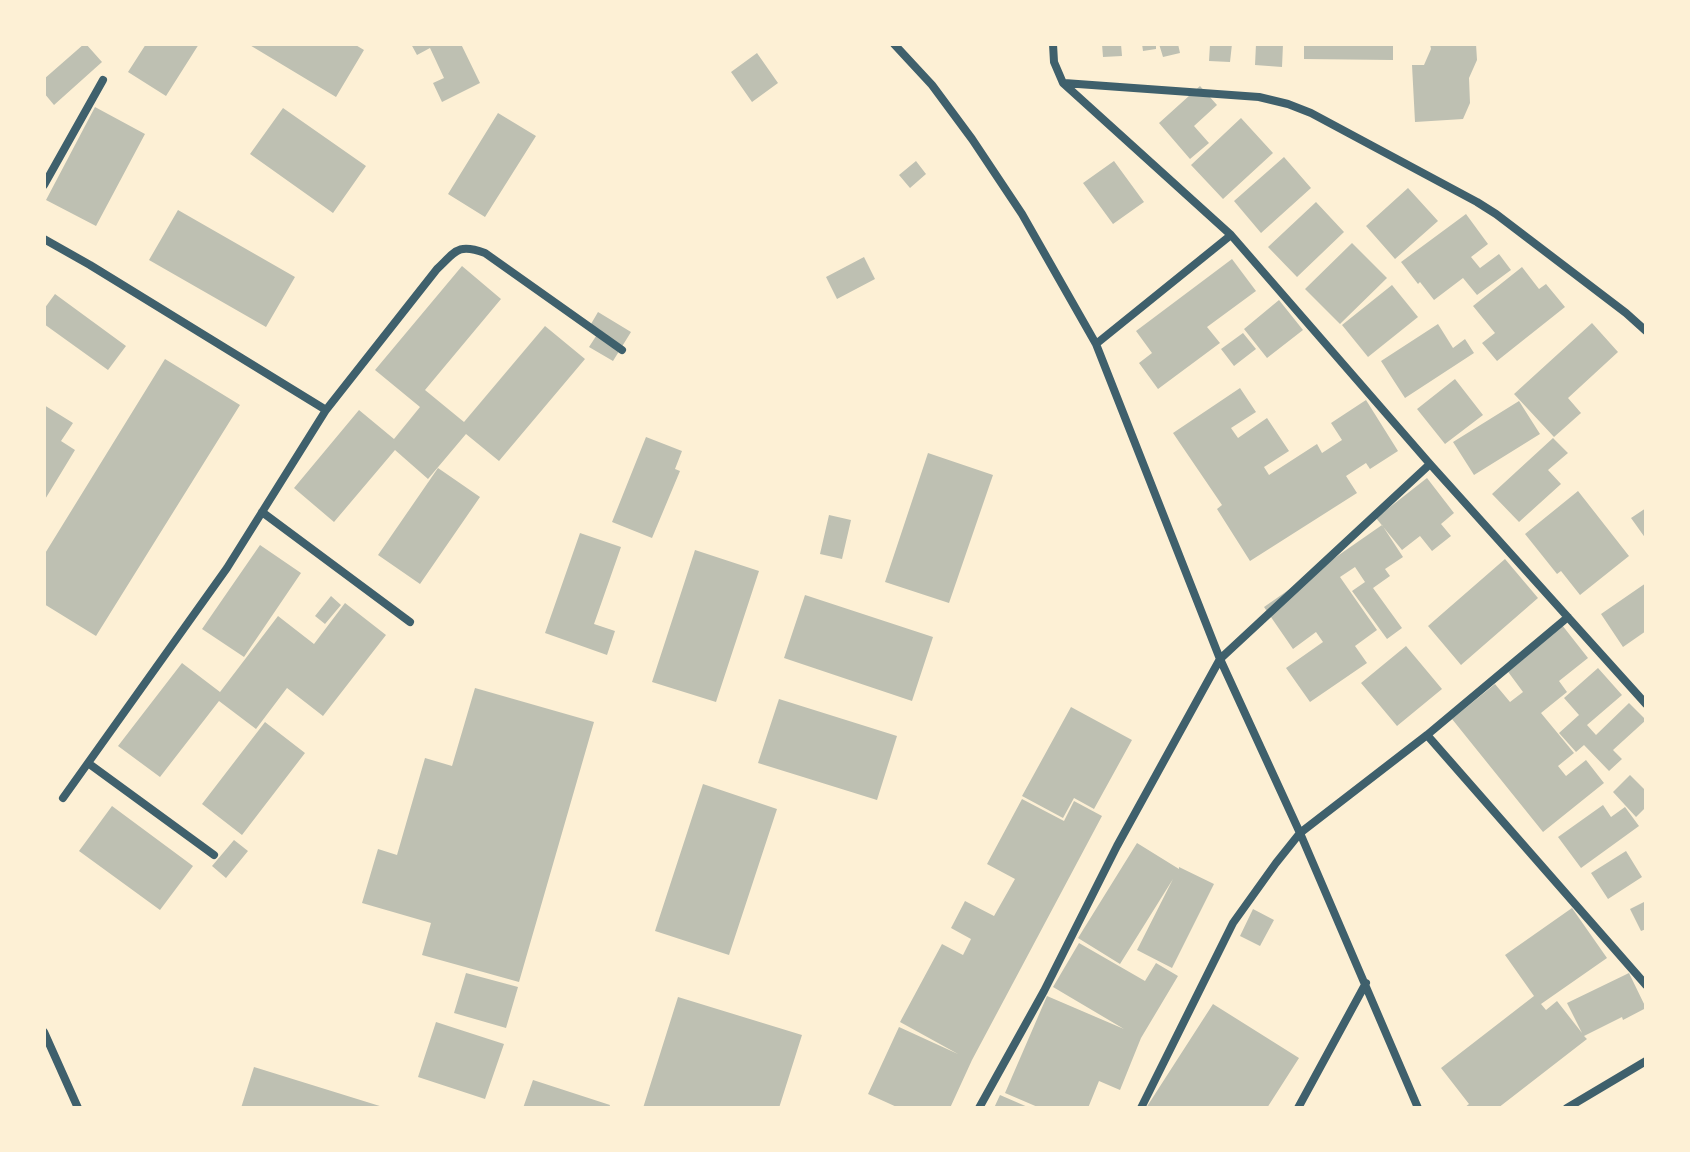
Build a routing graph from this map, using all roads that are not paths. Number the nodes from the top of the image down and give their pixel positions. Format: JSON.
{"nodes":[{"id":1,"x":894,"y":44,"type":"edge"},
{"id":2,"x":1053,"y":44,"type":"edge"},
{"id":3,"x":103,"y":80,"type":"dead end"},
{"id":4,"x":1063,"y":83,"type":"junction"},
{"id":5,"x":44,"y":185,"type":"edge"},
{"id":6,"x":1231,"y":235,"type":"junction"},
{"id":7,"x":44,"y":239,"type":"edge"},
{"id":8,"x":1646,"y":331,"type":"edge"},
{"id":9,"x":1096,"y":344,"type":"junction"},
{"id":10,"x":622,"y":350,"type":"dead end"},
{"id":11,"x":326,"y":410,"type":"junction"},
{"id":12,"x":1430,"y":464,"type":"junction"},
{"id":13,"x":262,"y":512,"type":"junction"},
{"id":14,"x":1568,"y":617,"type":"junction"},
{"id":15,"x":410,"y":622,"type":"dead end"},
{"id":16,"x":1220,"y":659,"type":"junction"},
{"id":17,"x":1646,"y":704,"type":"edge"},
{"id":18,"x":1427,"y":735,"type":"junction"},
{"id":19,"x":88,"y":763,"type":"junction"},
{"id":20,"x":63,"y":798,"type":"dead end"},
{"id":21,"x":1300,"y":833,"type":"junction"},
{"id":22,"x":214,"y":855,"type":"dead end"},
{"id":23,"x":1366,"y":983,"type":"junction"},
{"id":24,"x":1646,"y":985,"type":"edge"},
{"id":25,"x":44,"y":1032,"type":"edge"},
{"id":26,"x":1646,"y":1061,"type":"edge"},
{"id":27,"x":78,"y":1108,"type":"edge"},
{"id":28,"x":979,"y":1108,"type":"edge"},
{"id":29,"x":1141,"y":1108,"type":"edge"},
{"id":30,"x":1298,"y":1108,"type":"edge"},
{"id":31,"x":1418,"y":1108,"type":"edge"},
{"id":32,"x":1567,"y":1108,"type":"edge"}],
"edges":[{"from":1,"to":9,"type":"street"},
{"from":2,"to":4,"type":"street"},
{"from":3,"to":5,"type":"street"},
{"from":4,"to":6,"type":"street"},
{"from":4,"to":8,"type":"street"},
{"from":6,"to":9,"type":"street"},
{"from":6,"to":12,"type":"street"},
{"from":7,"to":11,"type":"street"},
{"from":9,"to":16,"type":"street"},
{"from":10,"to":11,"type":"street"},
{"from":11,"to":13,"type":"street"},
{"from":12,"to":14,"type":"street"},
{"from":12,"to":16,"type":"street"},
{"from":13,"to":15,"type":"street"},
{"from":13,"to":19,"type":"street"},
{"from":14,"to":17,"type":"street"},
{"from":14,"to":18,"type":"street"},
{"from":16,"to":21,"type":"street"},
{"from":16,"to":28,"type":"street"},
{"from":18,"to":21,"type":"street"},
{"from":18,"to":24,"type":"street"},
{"from":19,"to":20,"type":"street"},
{"from":19,"to":22,"type":"street"},
{"from":21,"to":23,"type":"street"},
{"from":21,"to":29,"type":"street"},
{"from":23,"to":30,"type":"street"},
{"from":23,"to":31,"type":"street"},
{"from":25,"to":27,"type":"street"},
{"from":26,"to":32,"type":"street"}]}
